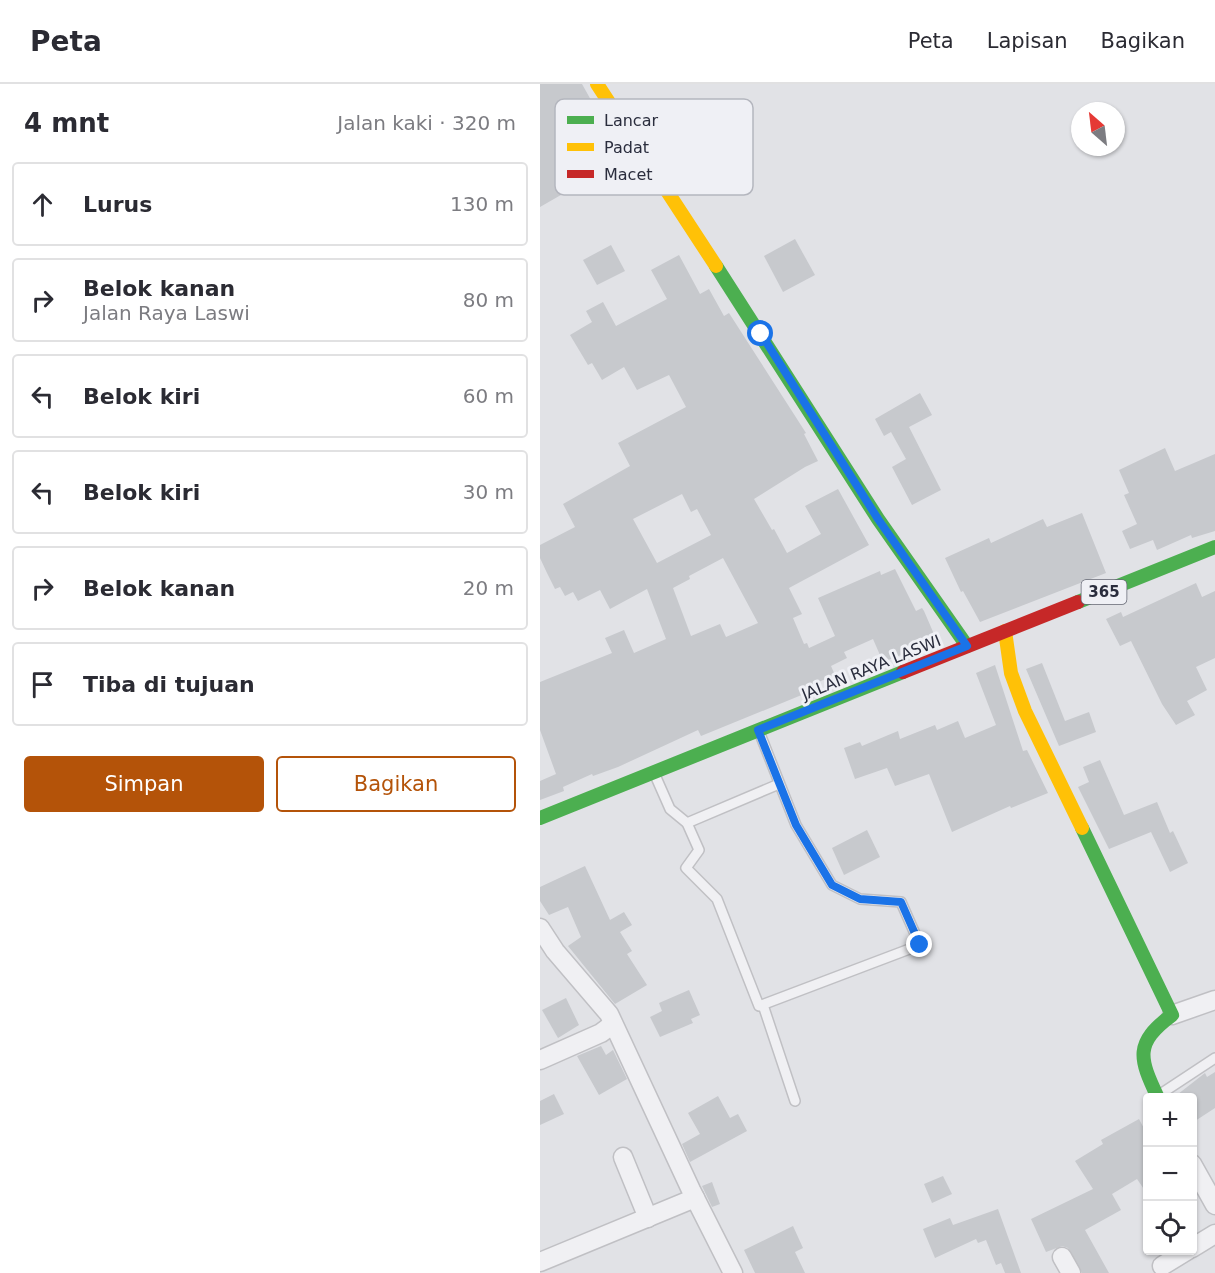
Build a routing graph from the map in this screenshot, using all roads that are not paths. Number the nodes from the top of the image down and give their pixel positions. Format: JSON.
{"nodes":[{"id":1,"x":597,"y":84,"type":"edge"},
{"id":2,"x":607,"y":99,"type":"edge"},
{"id":3,"x":670,"y":195,"type":"edge"},
{"id":4,"x":1215,"y":547,"type":"edge"},
{"id":5,"x":998,"y":633,"type":"junction"},
{"id":6,"x":969,"y":645,"type":"junction"},
{"id":7,"x":758,"y":730,"type":"junction"},
{"id":8,"x":654,"y":773,"type":"junction"},
{"id":9,"x":779,"y":784,"type":"junction"},
{"id":10,"x":540,"y":818,"type":"edge"},
{"id":11,"x":687,"y":823,"type":"junction"},
{"id":12,"x":540,"y":928,"type":"edge"},
{"id":13,"x":1215,"y":1000,"type":"edge"},
{"id":14,"x":763,"y":1005,"type":"junction"},
{"id":15,"x":1172,"y":1015,"type":"junction"},
{"id":16,"x":613,"y":1024,"type":"junction"},
{"id":17,"x":1215,"y":1058,"type":"edge"},
{"id":18,"x":540,"y":1060,"type":"edge"},
{"id":19,"x":1155,"y":1093,"type":"edge"},
{"id":20,"x":1163,"y":1093,"type":"edge"},
{"id":21,"x":795,"y":1101,"type":"dead end"},
{"id":22,"x":623,"y":1157,"type":"dead end"},
{"id":23,"x":1197,"y":1173,"type":"edge"},
{"id":24,"x":695,"y":1198,"type":"junction"},
{"id":25,"x":1215,"y":1205,"type":"edge"},
{"id":26,"x":648,"y":1218,"type":"junction"},
{"id":27,"x":1215,"y":1234,"type":"edge"},
{"id":28,"x":1197,"y":1245,"type":"edge"},
{"id":29,"x":1181,"y":1255,"type":"edge"},
{"id":30,"x":1062,"y":1257,"type":"dead end"},
{"id":31,"x":540,"y":1262,"type":"edge"},
{"id":32,"x":1162,"y":1266,"type":"dead end"},
{"id":33,"x":733,"y":1273,"type":"edge"},
{"id":34,"x":1071,"y":1273,"type":"edge"}],
"edges":[{"from":1,"to":2,"type":"street"},
{"from":3,"to":6,"type":"street"},
{"from":4,"to":5,"type":"street","name":"JALAN RAYA LASWI","number":"365"},
{"from":5,"to":6,"type":"street","name":"JALAN RAYA LASWI","number":"365"},
{"from":5,"to":15,"type":"street"},
{"from":6,"to":7,"type":"street","name":"JALAN RAYA LASWI","number":"365"},
{"from":7,"to":8,"type":"street","name":"JALAN RAYA LASWI","number":"365"},
{"from":7,"to":9,"type":"lane"},
{"from":8,"to":10,"type":"street","name":"JALAN RAYA LASWI","number":"365"},
{"from":8,"to":11,"type":"lane"},
{"from":9,"to":11,"type":"lane"},
{"from":9,"to":14,"type":"lane"},
{"from":11,"to":14,"type":"lane"},
{"from":12,"to":16,"type":"street"},
{"from":13,"to":15,"type":"street"},
{"from":14,"to":21,"type":"lane"},
{"from":15,"to":19,"type":"street"},
{"from":16,"to":18,"type":"street"},
{"from":16,"to":24,"type":"street"},
{"from":17,"to":20,"type":"lane"},
{"from":22,"to":26,"type":"street"},
{"from":23,"to":25,"type":"street"},
{"from":24,"to":26,"type":"street"},
{"from":24,"to":33,"type":"street"},
{"from":26,"to":31,"type":"street"},
{"from":27,"to":28,"type":"street"},
{"from":29,"to":32,"type":"street"},
{"from":30,"to":34,"type":"street"}]}
